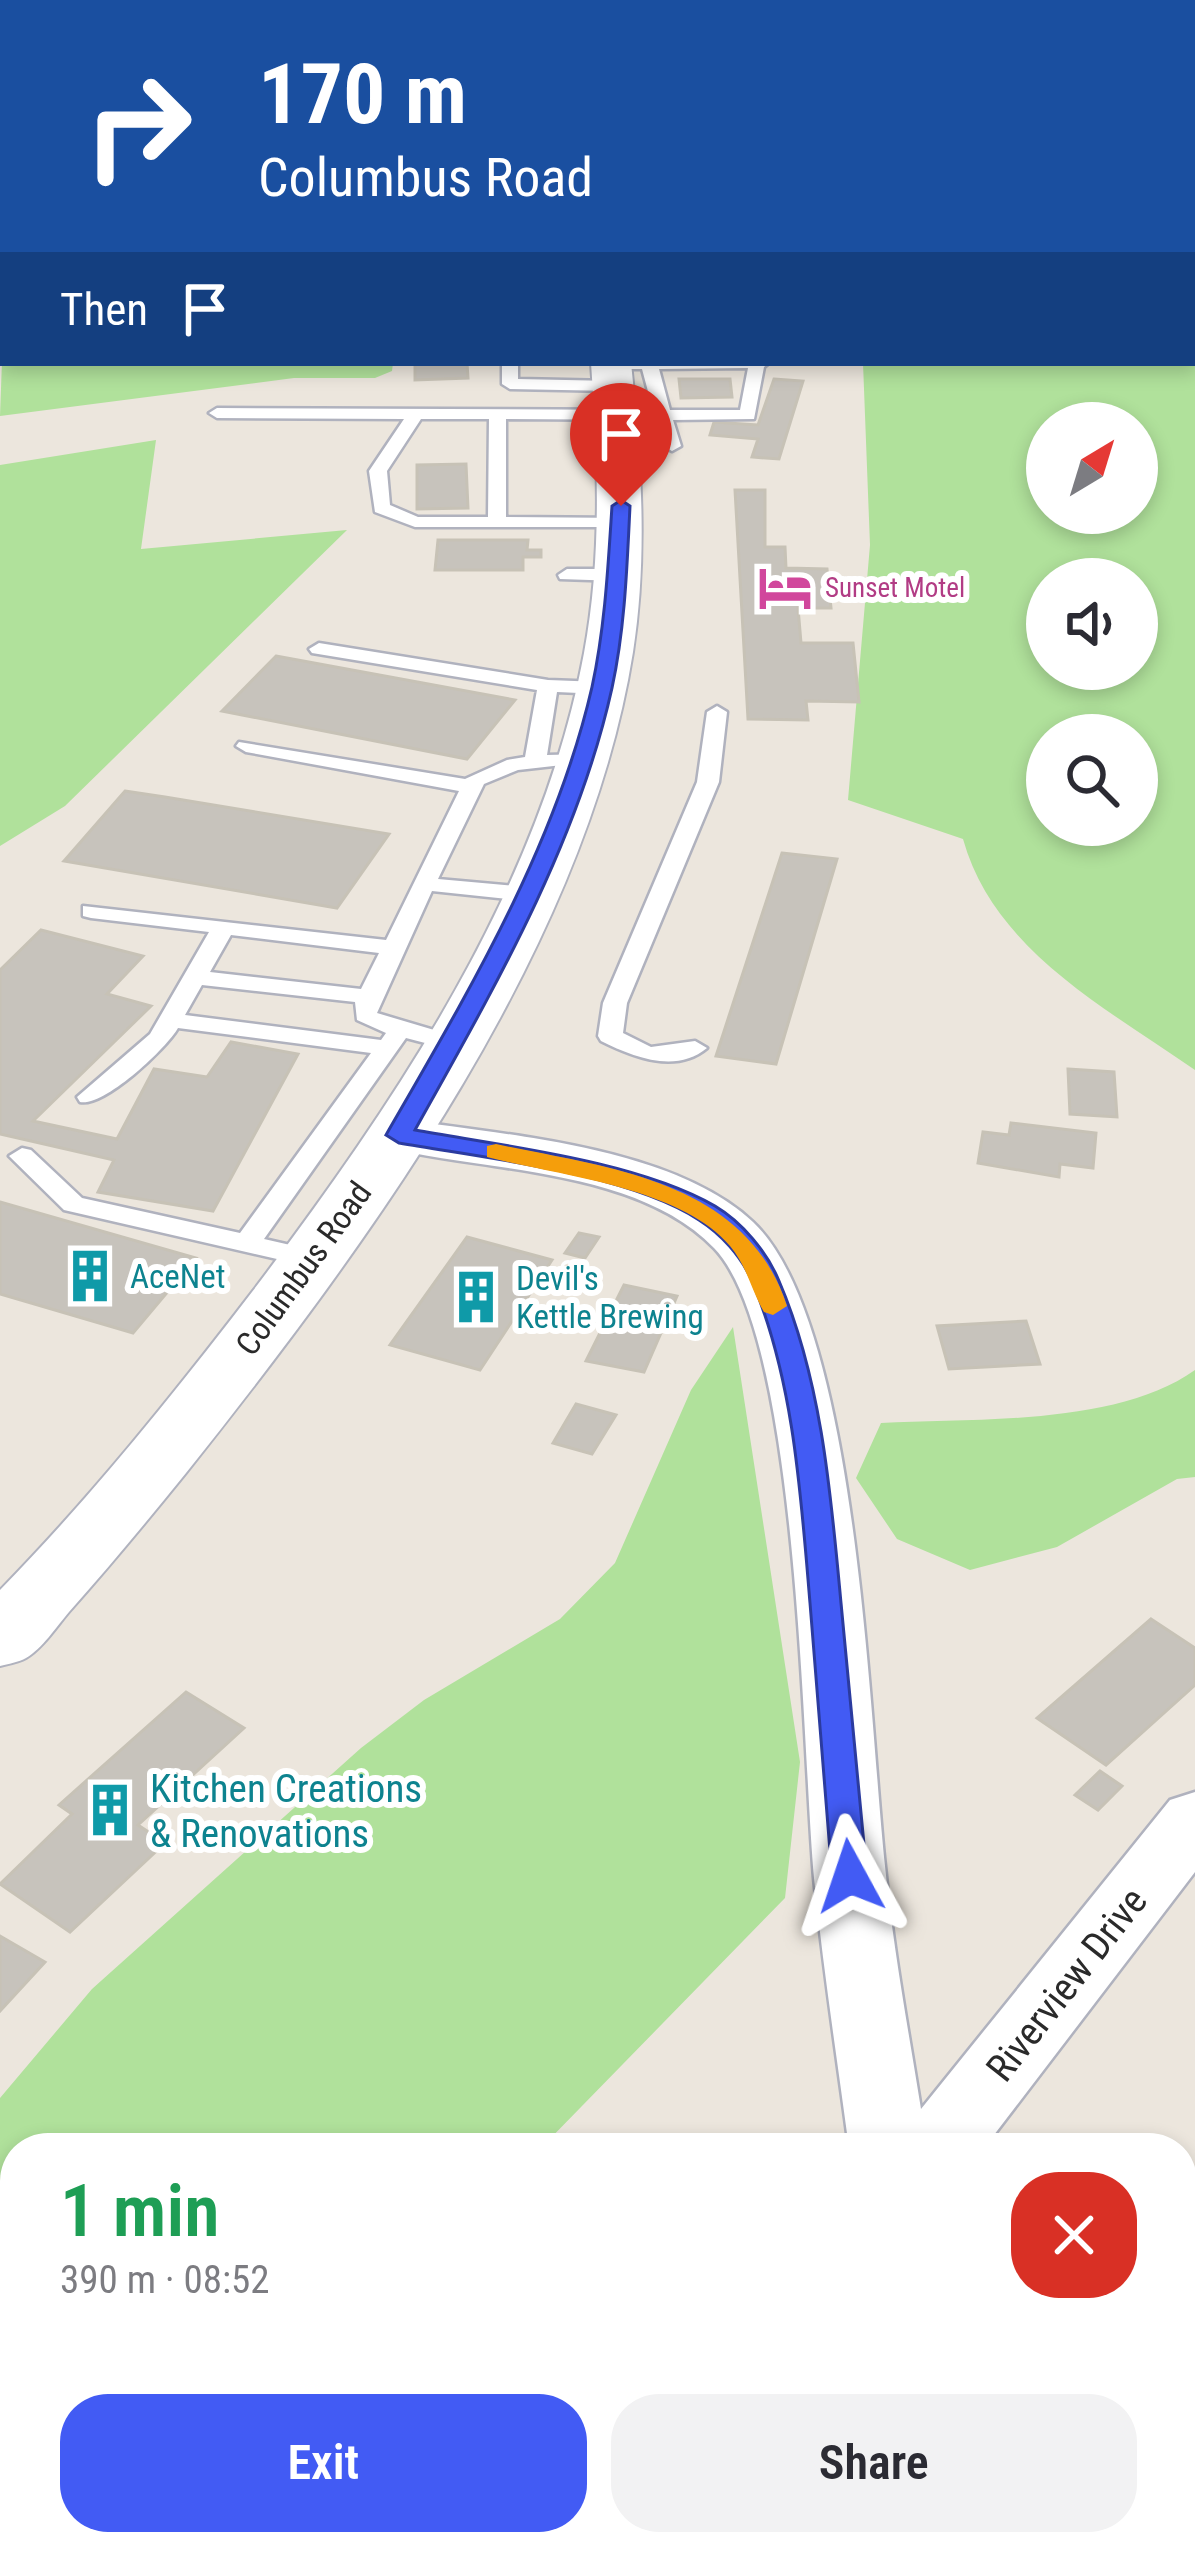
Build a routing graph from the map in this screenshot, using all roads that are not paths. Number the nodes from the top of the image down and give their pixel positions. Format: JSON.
{"nodes":[{"id":1,"x":510,"y":366,"type":"edge"},
{"id":2,"x":751,"y":366,"type":"edge"},
{"id":3,"x":759,"y":366,"type":"edge"},
{"id":4,"x":631,"y":381,"type":"edge"},
{"id":5,"x":218,"y":412,"type":"dead end"},
{"id":6,"x":416,"y":412,"type":"junction"},
{"id":7,"x":498,"y":412,"type":"junction"},
{"id":8,"x":672,"y":446,"type":"dead end"},
{"id":9,"x":497,"y":522,"type":"junction"},
{"id":10,"x":602,"y":557,"type":"junction"},
{"id":11,"x":319,"y":649,"type":"dead end"},
{"id":12,"x":575,"y":687,"type":"junction"},
{"id":13,"x":717,"y":712,"type":"dead end"},
{"id":14,"x":246,"y":746,"type":"dead end"},
{"id":15,"x":558,"y":760,"type":"junction"},
{"id":16,"x":472,"y":788,"type":"junction"},
{"id":17,"x":424,"y":884,"type":"junction"},
{"id":18,"x":528,"y":894,"type":"junction"},
{"id":19,"x":91,"y":911,"type":"dead end"},
{"id":20,"x":224,"y":927,"type":"junction"},
{"id":21,"x":394,"y":947,"type":"junction"},
{"id":22,"x":195,"y":977,"type":"junction"},
{"id":23,"x":370,"y":997,"type":"junction"},
{"id":24,"x":171,"y":1020,"type":"junction"},
{"id":25,"x":413,"y":1041,"type":"junction"},
{"id":26,"x":695,"y":1048,"type":"dead end"},
{"id":27,"x":89,"y":1097,"type":"dead end"},
{"id":28,"x":399,"y":1135,"type":"junction"},
{"id":29,"x":22,"y":1156,"type":"dead end"},
{"id":30,"x":247,"y":1243,"type":"junction"},
{"id":31,"x":313,"y":1258,"type":"junction"},
{"id":32,"x":0,"y":1638,"type":"edge"},
{"id":33,"x":1195,"y":1820,"type":"edge"},
{"id":34,"x":886,"y":2133,"type":"edge"},
{"id":35,"x":949,"y":2133,"type":"edge"}],
"edges":[{"from":1,"to":4,"type":"lane"},
{"from":2,"to":4,"type":"lane"},
{"from":3,"to":4,"type":"lane"},
{"from":4,"to":7,"type":"lane"},
{"from":4,"to":8,"type":"lane"},
{"from":4,"to":10,"type":"main road","name":"Columbus Road"},
{"from":5,"to":6,"type":"lane"},
{"from":6,"to":7,"type":"lane"},
{"from":6,"to":9,"type":"lane"},
{"from":7,"to":9,"type":"lane"},
{"from":9,"to":10,"type":"lane"},
{"from":10,"to":12,"type":"main road","name":"Columbus Road"},
{"from":11,"to":12,"type":"lane"},
{"from":12,"to":15,"type":"main road","name":"Columbus Road"},
{"from":13,"to":26,"type":"lane"},
{"from":14,"to":16,"type":"lane"},
{"from":15,"to":16,"type":"lane"},
{"from":15,"to":18,"type":"main road","name":"Columbus Road"},
{"from":16,"to":17,"type":"lane"},
{"from":17,"to":18,"type":"lane"},
{"from":17,"to":21,"type":"lane"},
{"from":18,"to":25,"type":"main road","name":"Columbus Road"},
{"from":19,"to":20,"type":"lane"},
{"from":20,"to":21,"type":"lane"},
{"from":20,"to":22,"type":"lane"},
{"from":21,"to":23,"type":"lane"},
{"from":22,"to":23,"type":"lane"},
{"from":22,"to":24,"type":"lane"},
{"from":23,"to":25,"type":"lane"},
{"from":24,"to":25,"type":"lane"},
{"from":24,"to":27,"type":"lane"},
{"from":25,"to":28,"type":"main road","name":"Columbus Road"},
{"from":25,"to":30,"type":"lane"},
{"from":28,"to":31,"type":"main road","name":"Columbus Road"},
{"from":28,"to":34,"type":"street"},
{"from":29,"to":30,"type":"lane"},
{"from":30,"to":31,"type":"lane"},
{"from":31,"to":32,"type":"main road","name":"Columbus Road"},
{"from":33,"to":35,"type":"street","name":"Riverview Drive"}]}
